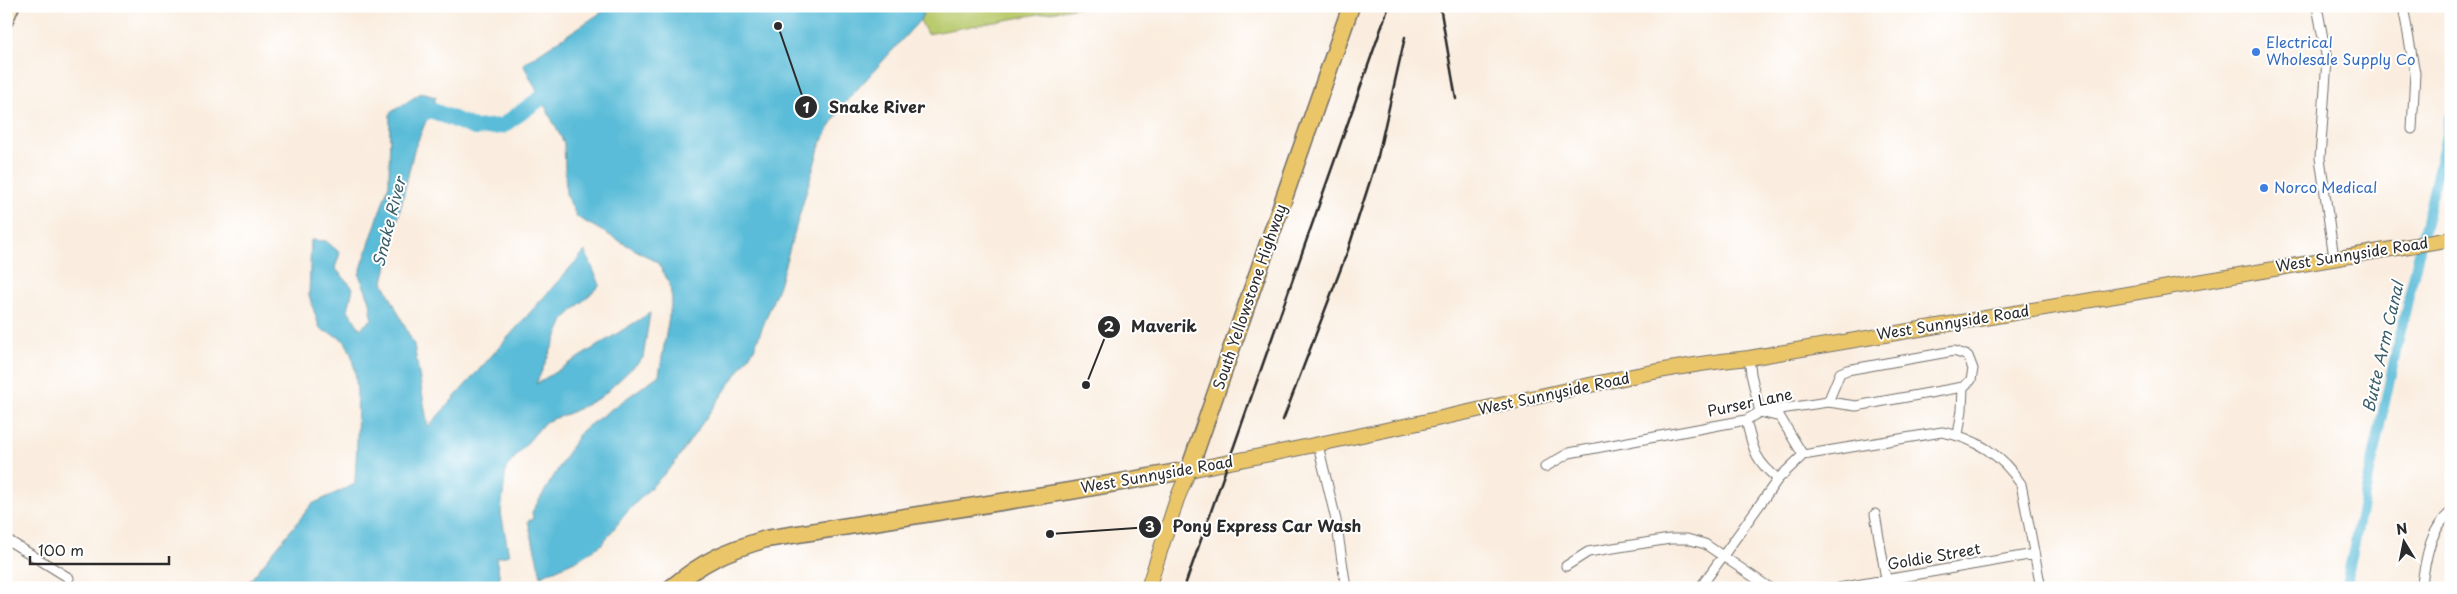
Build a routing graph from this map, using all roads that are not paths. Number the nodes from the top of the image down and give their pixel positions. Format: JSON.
{"nodes":[{"id":1,"x":13,"y":6,"type":"edge"},
{"id":2,"x":1351,"y":6,"type":"edge"},
{"id":3,"x":2317,"y":6,"type":"edge"},
{"id":4,"x":2403,"y":6,"type":"edge"},
{"id":5,"x":6,"y":22,"type":"edge"},
{"id":6,"x":2412,"y":129,"type":"dead end"},
{"id":7,"x":2451,"y":239,"type":"edge"},
{"id":8,"x":2334,"y":258,"type":"junction"},
{"id":9,"x":1749,"y":358,"type":"junction"},
{"id":10,"x":1963,"y":387,"type":"junction"},
{"id":11,"x":1828,"y":402,"type":"junction"},
{"id":12,"x":1760,"y":412,"type":"junction"},
{"id":13,"x":1746,"y":420,"type":"junction"},
{"id":14,"x":1958,"y":435,"type":"junction"},
{"id":15,"x":1318,"y":445,"type":"junction"},
{"id":16,"x":1803,"y":455,"type":"junction"},
{"id":17,"x":1545,"y":467,"type":"dead end"},
{"id":18,"x":1189,"y":470,"type":"junction"},
{"id":19,"x":1778,"y":479,"type":"junction"},
{"id":20,"x":2451,"y":512,"type":"edge"},
{"id":21,"x":1875,"y":514,"type":"dead end"},
{"id":22,"x":6,"y":539,"type":"edge"},
{"id":23,"x":2034,"y":554,"type":"junction"},
{"id":24,"x":1723,"y":557,"type":"junction"},
{"id":25,"x":1566,"y":566,"type":"dead end"},
{"id":26,"x":69,"y":578,"type":"dead end"},
{"id":27,"x":1886,"y":579,"type":"junction"},
{"id":28,"x":1859,"y":586,"type":"edge"},
{"id":29,"x":670,"y":588,"type":"edge"},
{"id":30,"x":1148,"y":588,"type":"edge"},
{"id":31,"x":1346,"y":588,"type":"edge"},
{"id":32,"x":1700,"y":588,"type":"edge"},
{"id":33,"x":1770,"y":588,"type":"edge"},
{"id":34,"x":1839,"y":588,"type":"edge"},
{"id":35,"x":2041,"y":588,"type":"edge"},
{"id":36,"x":2421,"y":588,"type":"edge"}],
"edges":[{"from":1,"to":5,"type":"street"},
{"from":2,"to":18,"type":"highway","name":"South Yellowstone Highway"},
{"from":3,"to":8,"type":"street"},
{"from":4,"to":6,"type":"street"},
{"from":7,"to":8,"type":"main road","name":"West Sunnyside Road"},
{"from":8,"to":9,"type":"main road","name":"West Sunnyside Road"},
{"from":9,"to":12,"type":"street"},
{"from":9,"to":15,"type":"main road","name":"West Sunnyside Road"},
{"from":10,"to":11,"type":"street","name":"Purser Lane"},
{"from":10,"to":11,"type":"street"},
{"from":10,"to":14,"type":"street"},
{"from":11,"to":12,"type":"street","name":"Purser Lane"},
{"from":12,"to":13,"type":"street","name":"Purser Lane"},
{"from":12,"to":16,"type":"street"},
{"from":13,"to":17,"type":"street","name":"Purser Lane"},
{"from":13,"to":19,"type":"street"},
{"from":14,"to":16,"type":"street"},
{"from":14,"to":23,"type":"street"},
{"from":15,"to":18,"type":"main road","name":"West Sunnyside Road"},
{"from":15,"to":31,"type":"street"},
{"from":16,"to":19,"type":"street"},
{"from":18,"to":29,"type":"highway","name":"West Sunnyside Road"},
{"from":18,"to":30,"type":"main road","name":"South Yellowstone Highway"},
{"from":19,"to":24,"type":"street"},
{"from":20,"to":36,"type":"street"},
{"from":21,"to":27,"type":"street"},
{"from":22,"to":26,"type":"street"},
{"from":23,"to":27,"type":"street","name":"Goldie Street"},
{"from":23,"to":35,"type":"street"},
{"from":24,"to":25,"type":"street"},
{"from":24,"to":32,"type":"street"},
{"from":24,"to":33,"type":"street"},
{"from":27,"to":28,"type":"street","name":"Goldie Street"},
{"from":28,"to":34,"type":"street","name":"Goldie Street"}]}
